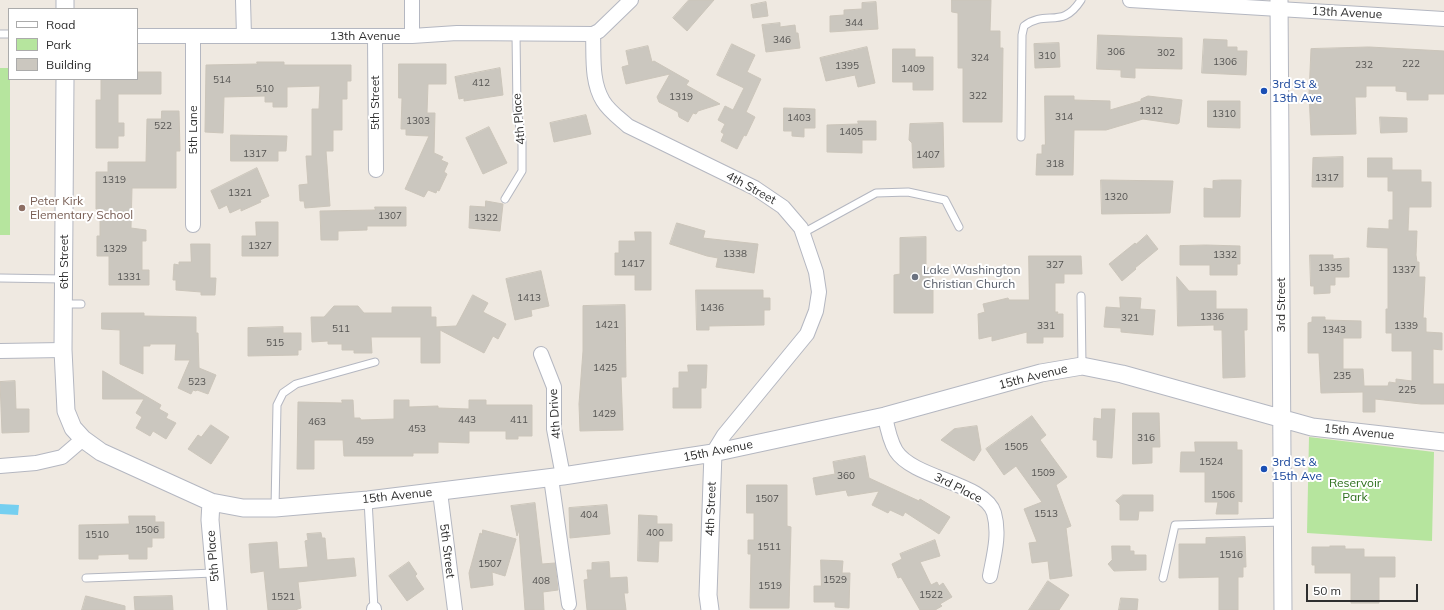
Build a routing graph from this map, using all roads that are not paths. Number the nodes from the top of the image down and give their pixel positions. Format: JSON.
{"nodes":[{"id":1,"x":243,"y":0,"type":"edge"},
{"id":2,"x":412,"y":0,"type":"edge"},
{"id":3,"x":631,"y":0,"type":"edge"},
{"id":4,"x":1081,"y":0,"type":"edge"},
{"id":5,"x":1130,"y":0,"type":"edge"},
{"id":6,"x":1279,"y":5,"type":"edge"},
{"id":7,"x":1444,"y":19,"type":"edge"},
{"id":8,"x":516,"y":34,"type":"junction"},
{"id":9,"x":593,"y":34,"type":"junction"},
{"id":10,"x":138,"y":36,"type":"edge"},
{"id":11,"x":193,"y":36,"type":"junction"},
{"id":12,"x":244,"y":36,"type":"junction"},
{"id":13,"x":375,"y":36,"type":"junction"},
{"id":14,"x":412,"y":36,"type":"junction"},
{"id":15,"x":65,"y":80,"type":"edge"},
{"id":16,"x":1021,"y":137,"type":"dead end"},
{"id":17,"x":376,"y":170,"type":"dead end"},
{"id":18,"x":505,"y":199,"type":"dead end"},
{"id":19,"x":193,"y":225,"type":"dead end"},
{"id":20,"x":959,"y":227,"type":"dead end"},
{"id":21,"x":803,"y":233,"type":"junction"},
{"id":22,"x":0,"y":278,"type":"edge"},
{"id":23,"x":64,"y":279,"type":"junction"},
{"id":24,"x":1081,"y":296,"type":"dead end"},
{"id":25,"x":64,"y":304,"type":"junction"},
{"id":26,"x":81,"y":304,"type":"dead end"},
{"id":27,"x":63,"y":350,"type":"junction"},
{"id":28,"x":0,"y":351,"type":"edge"},
{"id":29,"x":541,"y":354,"type":"dead end"},
{"id":30,"x":375,"y":362,"type":"dead end"},
{"id":31,"x":1082,"y":366,"type":"junction"},
{"id":32,"x":884,"y":416,"type":"junction"},
{"id":33,"x":1282,"y":419,"type":"junction"},
{"id":34,"x":83,"y":439,"type":"junction"},
{"id":35,"x":1444,"y":442,"type":"edge"},
{"id":36,"x":713,"y":453,"type":"junction"},
{"id":37,"x":0,"y":466,"type":"edge"},
{"id":38,"x":557,"y":477,"type":"junction"},
{"id":39,"x":440,"y":492,"type":"junction"},
{"id":40,"x":368,"y":500,"type":"junction"},
{"id":41,"x":211,"y":502,"type":"junction"},
{"id":42,"x":275,"y":508,"type":"junction"},
{"id":43,"x":1283,"y":522,"type":"junction"},
{"id":44,"x":214,"y":573,"type":"junction"},
{"id":45,"x":990,"y":576,"type":"dead end"},
{"id":46,"x":86,"y":578,"type":"dead end"},
{"id":47,"x":1163,"y":578,"type":"dead end"},
{"id":48,"x":569,"y":604,"type":"dead end"},
{"id":49,"x":218,"y":610,"type":"edge"},
{"id":50,"x":374,"y":610,"type":"edge"},
{"id":51,"x":454,"y":610,"type":"edge"},
{"id":52,"x":710,"y":610,"type":"edge"},
{"id":53,"x":1283,"y":610,"type":"edge"}],
"edges":[{"from":1,"to":12,"type":"street"},
{"from":2,"to":14,"type":"street"},
{"from":3,"to":9,"type":"street"},
{"from":4,"to":16,"type":"lane"},
{"from":5,"to":6,"type":"street","name":"13th Avenue"},
{"from":6,"to":7,"type":"street","name":"13th Avenue"},
{"from":6,"to":33,"type":"street","name":"3rd Street"},
{"from":8,"to":9,"type":"street","name":"13th Avenue"},
{"from":8,"to":14,"type":"street","name":"13th Avenue"},
{"from":8,"to":18,"type":"lane","name":"4th Place"},
{"from":9,"to":21,"type":"street","name":"4th Street"},
{"from":10,"to":11,"type":"street","name":"13th Avenue"},
{"from":11,"to":12,"type":"street","name":"13th Avenue"},
{"from":11,"to":19,"type":"street","name":"5th Lane"},
{"from":12,"to":13,"type":"street","name":"13th Avenue"},
{"from":13,"to":14,"type":"street","name":"13th Avenue"},
{"from":13,"to":17,"type":"street","name":"5th Street"},
{"from":15,"to":23,"type":"street","name":"6th Street"},
{"from":20,"to":21,"type":"lane"},
{"from":21,"to":36,"type":"street","name":"4th Street"},
{"from":22,"to":23,"type":"lane"},
{"from":23,"to":25,"type":"street","name":"6th Street"},
{"from":24,"to":31,"type":"lane"},
{"from":25,"to":26,"type":"lane"},
{"from":25,"to":27,"type":"street","name":"6th Street"},
{"from":27,"to":28,"type":"street"},
{"from":27,"to":34,"type":"street","name":"6th Street"},
{"from":29,"to":38,"type":"street","name":"4th Drive"},
{"from":30,"to":42,"type":"lane"},
{"from":31,"to":32,"type":"street","name":"15th Avenue"},
{"from":31,"to":33,"type":"street","name":"15th Avenue"},
{"from":32,"to":36,"type":"street","name":"15th Avenue"},
{"from":32,"to":45,"type":"street","name":"3rd Place"},
{"from":33,"to":35,"type":"street","name":"15th Avenue"},
{"from":33,"to":43,"type":"street","name":"3rd Street"},
{"from":34,"to":37,"type":"street"},
{"from":34,"to":41,"type":"street","name":"15th Avenue"},
{"from":36,"to":38,"type":"street","name":"15th Avenue"},
{"from":36,"to":52,"type":"street","name":"4th Street"},
{"from":38,"to":39,"type":"street","name":"15th Avenue"},
{"from":38,"to":48,"type":"street","name":"4th Drive"},
{"from":39,"to":40,"type":"street","name":"15th Avenue"},
{"from":39,"to":51,"type":"street","name":"5th Street"},
{"from":40,"to":42,"type":"street","name":"15th Avenue"},
{"from":40,"to":50,"type":"lane"},
{"from":41,"to":42,"type":"street","name":"15th Avenue"},
{"from":41,"to":44,"type":"street","name":"5th Place"},
{"from":43,"to":47,"type":"lane"},
{"from":43,"to":53,"type":"street","name":"3rd Street"},
{"from":44,"to":46,"type":"lane"},
{"from":44,"to":49,"type":"street","name":"5th Place"}]}
